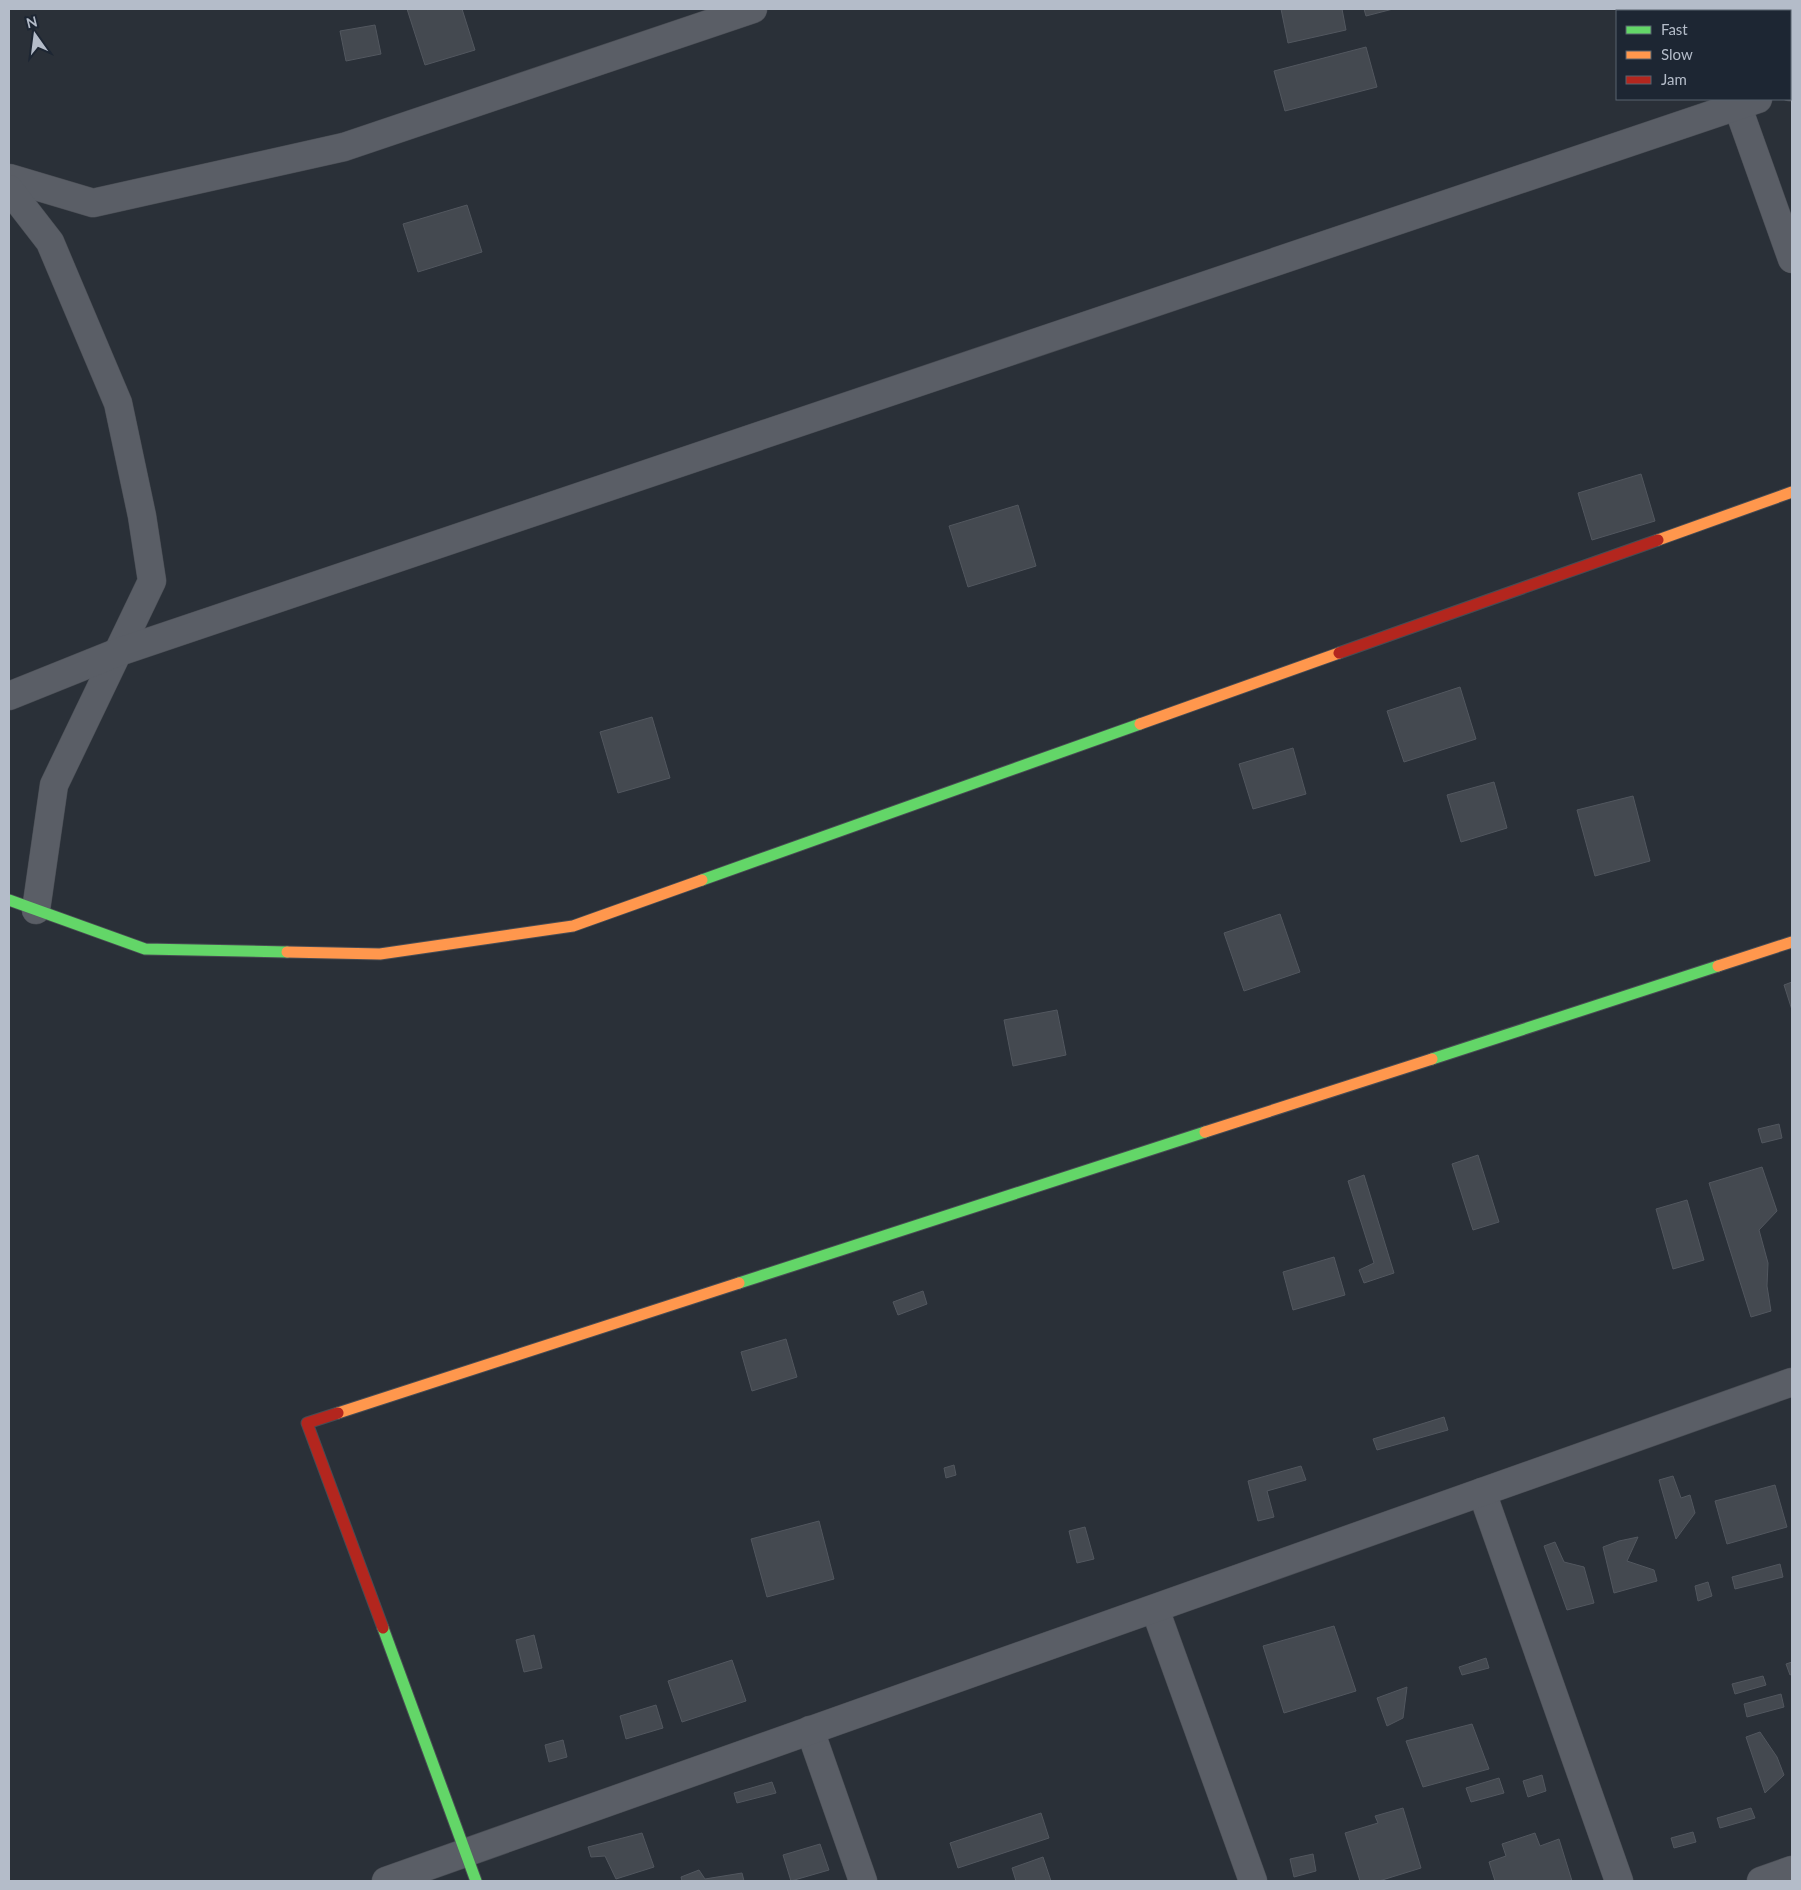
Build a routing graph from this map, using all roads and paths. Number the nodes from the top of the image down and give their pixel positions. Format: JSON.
{"nodes":[{"id":1,"x":753,"y":9,"type":"edge"},
{"id":2,"x":1743,"y":101,"type":"edge"},
{"id":3,"x":9,"y":178,"type":"edge"},
{"id":4,"x":9,"y":189,"type":"edge"},
{"id":5,"x":1792,"y":259,"type":"edge"},
{"id":6,"x":1792,"y":492,"type":"edge"},
{"id":7,"x":116,"y":654,"type":"junction"},
{"id":8,"x":9,"y":696,"type":"edge"},
{"id":9,"x":9,"y":900,"type":"edge"},
{"id":10,"x":36,"y":910,"type":"junction"},
{"id":11,"x":1792,"y":942,"type":"edge"},
{"id":12,"x":1792,"y":1382,"type":"edge"},
{"id":13,"x":1482,"y":1492,"type":"junction"},
{"id":14,"x":1155,"y":1609,"type":"junction"},
{"id":15,"x":810,"y":1730,"type":"junction"},
{"id":16,"x":466,"y":1852,"type":"junction"},
{"id":17,"x":1792,"y":1870,"type":"edge"},
{"id":18,"x":386,"y":1881,"type":"edge"},
{"id":19,"x":476,"y":1881,"type":"edge"},
{"id":20,"x":863,"y":1881,"type":"edge"},
{"id":21,"x":1253,"y":1881,"type":"edge"},
{"id":22,"x":1619,"y":1881,"type":"edge"},
{"id":23,"x":1761,"y":1881,"type":"edge"}],
"edges":[{"from":1,"to":3,"type":"street"},
{"from":2,"to":5,"type":"street"},
{"from":2,"to":7,"type":"street"},
{"from":4,"to":7,"type":"street"},
{"from":6,"to":10,"type":"street"},
{"from":7,"to":8,"type":"street"},
{"from":7,"to":10,"type":"street"},
{"from":9,"to":10,"type":"street"},
{"from":11,"to":16,"type":"street"},
{"from":12,"to":13,"type":"street"},
{"from":13,"to":14,"type":"street"},
{"from":13,"to":22,"type":"street"},
{"from":14,"to":15,"type":"street"},
{"from":14,"to":21,"type":"street"},
{"from":15,"to":16,"type":"street"},
{"from":15,"to":20,"type":"street"},
{"from":16,"to":18,"type":"street"},
{"from":16,"to":19,"type":"street"},
{"from":17,"to":23,"type":"street"}]}
